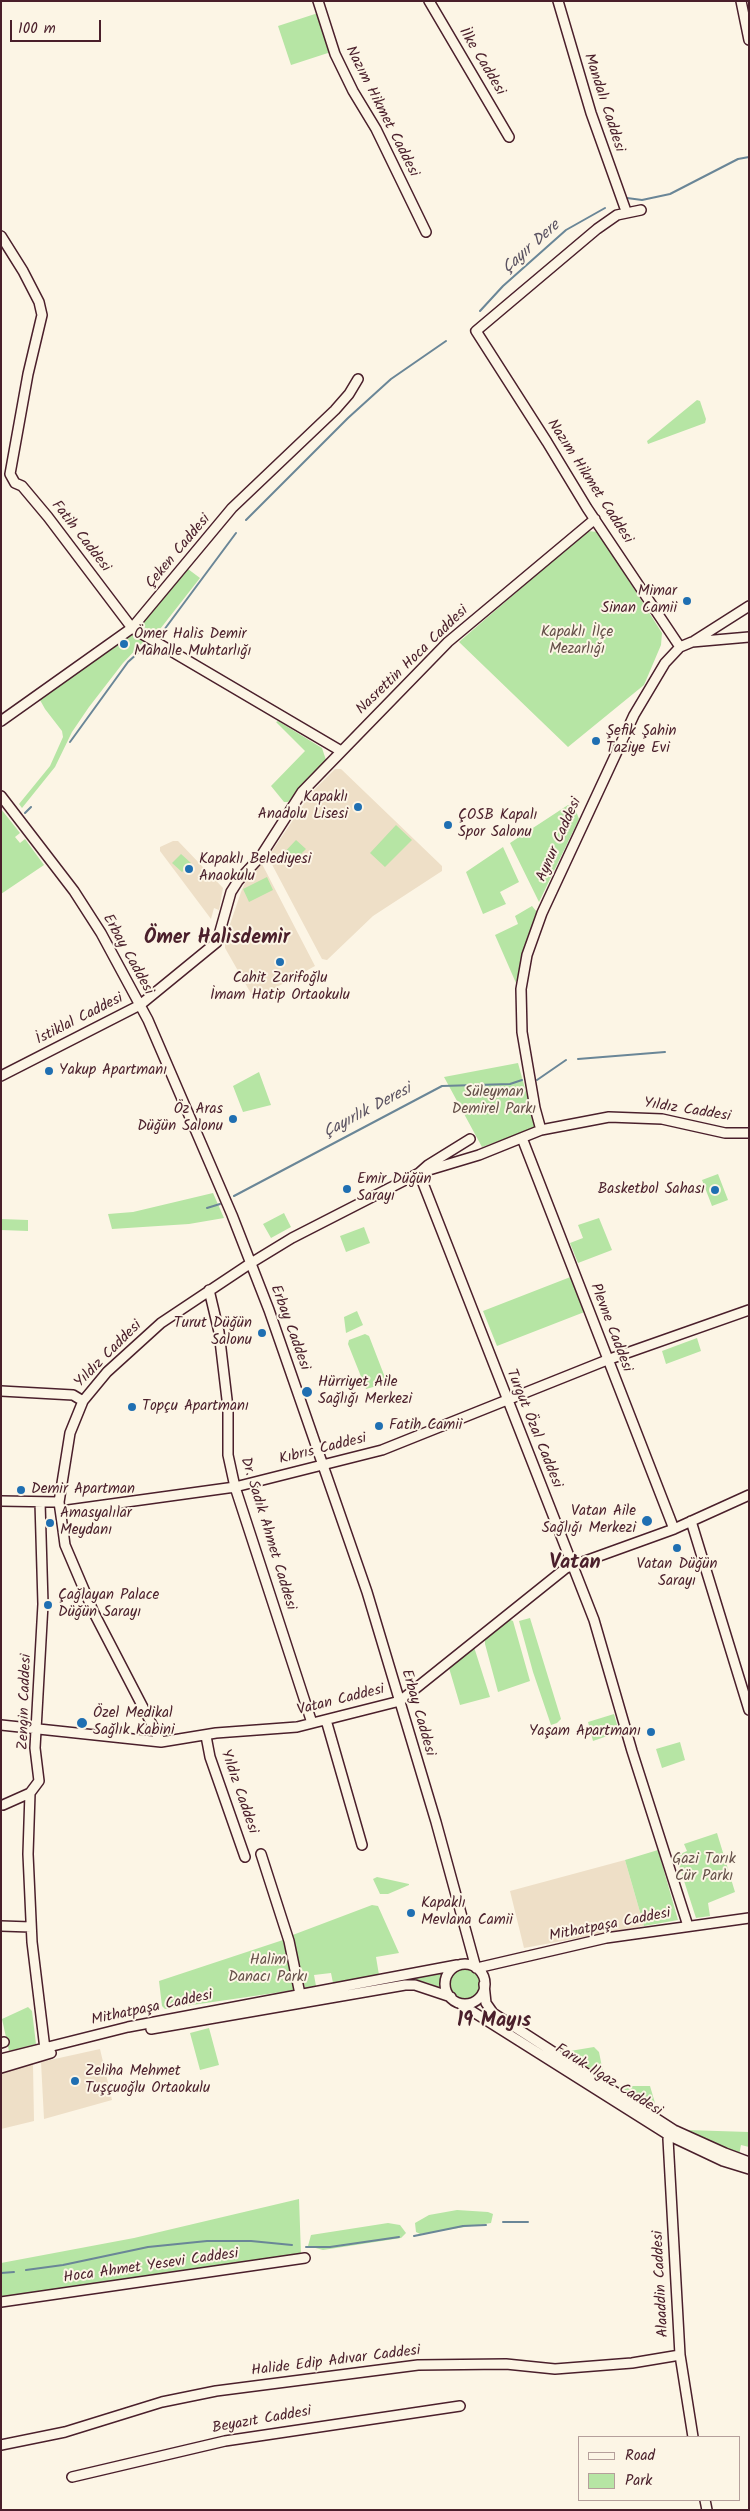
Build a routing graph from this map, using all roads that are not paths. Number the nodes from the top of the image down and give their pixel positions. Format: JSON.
{"nodes":[{"id":1,"x":318,"y":1,"type":"edge"},
{"id":2,"x":429,"y":1,"type":"edge"},
{"id":3,"x":558,"y":1,"type":"edge"},
{"id":4,"x":741,"y":1,"type":"edge"},
{"id":5,"x":749,"y":40,"type":"edge"},
{"id":6,"x":510,"y":137,"type":"dead end"},
{"id":7,"x":641,"y":210,"type":"dead end"},
{"id":8,"x":626,"y":212,"type":"junction"},
{"id":9,"x":426,"y":232,"type":"dead end"},
{"id":10,"x":1,"y":236,"type":"edge"},
{"id":11,"x":358,"y":379,"type":"dead end"},
{"id":12,"x":595,"y":519,"type":"junction"},
{"id":13,"x":749,"y":606,"type":"edge"},
{"id":14,"x":132,"y":628,"type":"junction"},
{"id":15,"x":749,"y":637,"type":"edge"},
{"id":16,"x":692,"y":642,"type":"junction"},
{"id":17,"x":680,"y":647,"type":"junction"},
{"id":18,"x":1,"y":721,"type":"edge"},
{"id":19,"x":341,"y":751,"type":"junction"},
{"id":20,"x":302,"y":792,"type":"joint"},
{"id":21,"x":1,"y":796,"type":"edge"},
{"id":22,"x":140,"y":1005,"type":"junction"},
{"id":23,"x":1,"y":1076,"type":"edge"},
{"id":24,"x":541,"y":1130,"type":"junction"},
{"id":25,"x":749,"y":1133,"type":"edge"},
{"id":26,"x":470,"y":1138,"type":"dead end"},
{"id":27,"x":522,"y":1138,"type":"junction"},
{"id":28,"x":420,"y":1174,"type":"junction"},
{"id":29,"x":251,"y":1263,"type":"junction"},
{"id":30,"x":209,"y":1290,"type":"junction"},
{"id":31,"x":749,"y":1310,"type":"edge"},
{"id":32,"x":607,"y":1360,"type":"junction"},
{"id":33,"x":1,"y":1391,"type":"edge"},
{"id":34,"x":506,"y":1399,"type":"junction"},
{"id":35,"x":83,"y":1400,"type":"junction"},
{"id":36,"x":323,"y":1466,"type":"junction"},
{"id":37,"x":236,"y":1487,"type":"junction"},
{"id":38,"x":749,"y":1495,"type":"edge"},
{"id":39,"x":1,"y":1501,"type":"edge"},
{"id":40,"x":40,"y":1502,"type":"junction"},
{"id":41,"x":60,"y":1507,"type":"junction"},
{"id":42,"x":691,"y":1521,"type":"junction"},
{"id":43,"x":674,"y":1529,"type":"junction"},
{"id":44,"x":572,"y":1566,"type":"junction"},
{"id":45,"x":400,"y":1701,"type":"junction"},
{"id":46,"x":749,"y":1710,"type":"edge"},
{"id":47,"x":326,"y":1720,"type":"junction"},
{"id":48,"x":312,"y":1723,"type":"junction"},
{"id":49,"x":1,"y":1725,"type":"edge"},
{"id":50,"x":37,"y":1728,"type":"junction"},
{"id":51,"x":206,"y":1736,"type":"junction"},
{"id":52,"x":161,"y":1742,"type":"junction"},
{"id":53,"x":30,"y":1793,"type":"junction"},
{"id":54,"x":29,"y":1804,"type":"junction"},
{"id":55,"x":2,"y":1805,"type":"edge"},
{"id":56,"x":362,"y":1845,"type":"dead end"},
{"id":57,"x":261,"y":1854,"type":"dead end"},
{"id":58,"x":246,"y":1857,"type":"dead end"},
{"id":59,"x":749,"y":1918,"type":"edge"},
{"id":60,"x":1,"y":1926,"type":"edge"},
{"id":61,"x":688,"y":1926,"type":"junction"},
{"id":62,"x":32,"y":1927,"type":"junction"},
{"id":63,"x":457,"y":1965,"type":"junction"},
{"id":64,"x":477,"y":1968,"type":"junction"},
{"id":65,"x":484,"y":1984,"type":"junction"},
{"id":66,"x":300,"y":1994,"type":"junction"},
{"id":67,"x":450,"y":1997,"type":"junction"},
{"id":68,"x":459,"y":2002,"type":"junction"},
{"id":69,"x":45,"y":2049,"type":"junction"},
{"id":70,"x":1,"y":2059,"type":"edge"},
{"id":71,"x":1,"y":2068,"type":"edge"},
{"id":72,"x":672,"y":2133,"type":"junction"},
{"id":73,"x":749,"y":2162,"type":"edge"},
{"id":74,"x":749,"y":2168,"type":"edge"},
{"id":75,"x":305,"y":2258,"type":"dead end"},
{"id":76,"x":1,"y":2302,"type":"edge"},
{"id":77,"x":680,"y":2356,"type":"junction"},
{"id":78,"x":460,"y":2406,"type":"dead end"},
{"id":79,"x":693,"y":2436,"type":"edge"},
{"id":80,"x":1,"y":2445,"type":"edge"},
{"id":81,"x":72,"y":2477,"type":"dead end"}],
"edges":[{"from":1,"to":9,"type":"street","name":"Nazım Hikmet Caddesi"},
{"from":2,"to":6,"type":"street","name":"İlke Caddesi"},
{"from":3,"to":8,"type":"street","name":"Mandalı Caddesi"},
{"from":4,"to":5,"type":"street"},
{"from":7,"to":8,"type":"street"},
{"from":8,"to":12,"type":"street","name":"Nazım Hikmet Caddesi"},
{"from":10,"to":14,"type":"street","name":"Fatih Caddesi"},
{"from":11,"to":14,"type":"street","name":"Çeken Caddesi"},
{"from":12,"to":17,"type":"street","name":"Nazım Hikmet Caddesi"},
{"from":12,"to":19,"type":"street","name":"Nasrettin Hoca Caddesi"},
{"from":13,"to":16,"type":"street"},
{"from":14,"to":18,"type":"street","name":"Çeken Caddesi"},
{"from":14,"to":19,"type":"street","name":"Fatih Caddesi"},
{"from":15,"to":16,"type":"street","name":"Aynur Caddesi"},
{"from":16,"to":17,"type":"street","name":"Aynur Caddesi"},
{"from":17,"to":24,"type":"street","name":"Aynur Caddesi"},
{"from":19,"to":20,"type":"street","name":"Nasrettin Hoca Caddesi"},
{"from":20,"to":22,"type":"street","name":"İstiklal Caddesi"},
{"from":21,"to":22,"type":"street","name":"Erbay Caddesi"},
{"from":22,"to":23,"type":"street","name":"İstiklal Caddesi"},
{"from":22,"to":29,"type":"street","name":"Erbay Caddesi"},
{"from":24,"to":25,"type":"street","name":"Yıldız Caddesi"},
{"from":24,"to":27,"type":"street","name":"Yıldız Caddesi"},
{"from":26,"to":28,"type":"street","name":"Yıldız Caddesi"},
{"from":27,"to":28,"type":"street","name":"Yıldız Caddesi"},
{"from":27,"to":32,"type":"street","name":"Plevne Caddesi"},
{"from":28,"to":29,"type":"street","name":"Yıldız Caddesi"},
{"from":28,"to":34,"type":"street","name":"Turgut Özal Caddesi"},
{"from":29,"to":30,"type":"street","name":"Yıldız Caddesi"},
{"from":29,"to":36,"type":"street","name":"Erbay Caddesi"},
{"from":30,"to":35,"type":"street","name":"Yıldız Caddesi"},
{"from":30,"to":37,"type":"street","name":"Dr. Sadık Ahmet Caddesi"},
{"from":31,"to":32,"type":"street","name":"Kıbrıs Caddesi"},
{"from":32,"to":34,"type":"street","name":"Kıbrıs Caddesi"},
{"from":32,"to":43,"type":"street","name":"Plevne Caddesi"},
{"from":33,"to":35,"type":"street"},
{"from":34,"to":36,"type":"street","name":"Kıbrıs Caddesi"},
{"from":34,"to":44,"type":"street","name":"Turgut Özal Caddesi"},
{"from":35,"to":41,"type":"street","name":"Yıldız Caddesi"},
{"from":36,"to":37,"type":"street","name":"Kıbrıs Caddesi"},
{"from":36,"to":45,"type":"street","name":"Erbay Caddesi"},
{"from":37,"to":41,"type":"street","name":"Kıbrıs Caddesi"},
{"from":37,"to":48,"type":"street","name":"Dr. Sadık Ahmet Caddesi"},
{"from":38,"to":42,"type":"street","name":"Vatan Caddesi"},
{"from":39,"to":40,"type":"street","name":"Kıbrıs Caddesi"},
{"from":40,"to":41,"type":"street","name":"Kıbrıs Caddesi"},
{"from":40,"to":50,"type":"street","name":"Zengin Caddesi"},
{"from":41,"to":52,"type":"street","name":"Yıldız Caddesi"},
{"from":42,"to":43,"type":"street","name":"Vatan Caddesi"},
{"from":42,"to":46,"type":"street"},
{"from":43,"to":44,"type":"street","name":"Vatan Caddesi"},
{"from":44,"to":45,"type":"street","name":"Vatan Caddesi"},
{"from":44,"to":61,"type":"street","name":"Turgut Özal Caddesi"},
{"from":45,"to":47,"type":"street","name":"Vatan Caddesi"},
{"from":45,"to":64,"type":"street","name":"Erbay Caddesi"},
{"from":47,"to":48,"type":"street","name":"Vatan Caddesi"},
{"from":47,"to":56,"type":"street"},
{"from":48,"to":51,"type":"street","name":"Vatan Caddesi"},
{"from":49,"to":50,"type":"street","name":"Vatan Caddesi"},
{"from":50,"to":52,"type":"street","name":"Vatan Caddesi"},
{"from":50,"to":53,"type":"street","name":"Zengin Caddesi"},
{"from":51,"to":52,"type":"street","name":"Vatan Caddesi"},
{"from":51,"to":58,"type":"street","name":"Yıldız Caddesi"},
{"from":53,"to":54,"type":"street","name":"Zengin Caddesi"},
{"from":53,"to":55,"type":"street"},
{"from":54,"to":55,"type":"street"},
{"from":54,"to":62,"type":"street","name":"Zengin Caddesi"},
{"from":57,"to":66,"type":"street","name":"Yıldız Caddesi"},
{"from":59,"to":61,"type":"street","name":"Mithatpaşa Caddesi"},
{"from":60,"to":62,"type":"street"},
{"from":61,"to":64,"type":"street","name":"Mithatpaşa Caddesi"},
{"from":62,"to":69,"type":"street","name":"Zengin Caddesi"},
{"from":63,"to":64,"type":"street"},
{"from":63,"to":66,"type":"street","name":"Mithatpaşa Caddesi"},
{"from":63,"to":67,"type":"street"},
{"from":64,"to":65,"type":"street"},
{"from":65,"to":68,"type":"street"},
{"from":65,"to":72,"type":"street","name":"Faruk Ilgaz Caddesi"},
{"from":66,"to":69,"type":"street","name":"Mithatpaşa Caddesi"},
{"from":67,"to":68,"type":"street"},
{"from":67,"to":71,"type":"street","name":"Mithatpaşa Caddesi"},
{"from":68,"to":72,"type":"street","name":"Faruk Ilgaz Caddesi"},
{"from":69,"to":70,"type":"street","name":"Mithatpaşa Caddesi"},
{"from":72,"to":73,"type":"street","name":"Faruk Ilgaz Caddesi"},
{"from":72,"to":74,"type":"street","name":"Faruk Ilgaz Caddesi"},
{"from":72,"to":77,"type":"street","name":"Alaaddin Caddesi"},
{"from":75,"to":76,"type":"street","name":"Hoca Ahmet Yesevi Caddesi"},
{"from":77,"to":79,"type":"street","name":"Alaaddin Caddesi"},
{"from":77,"to":80,"type":"street","name":"Halide Edip Adıvar Caddesi"},
{"from":78,"to":81,"type":"street","name":"Beyazıt Caddesi"}]}
